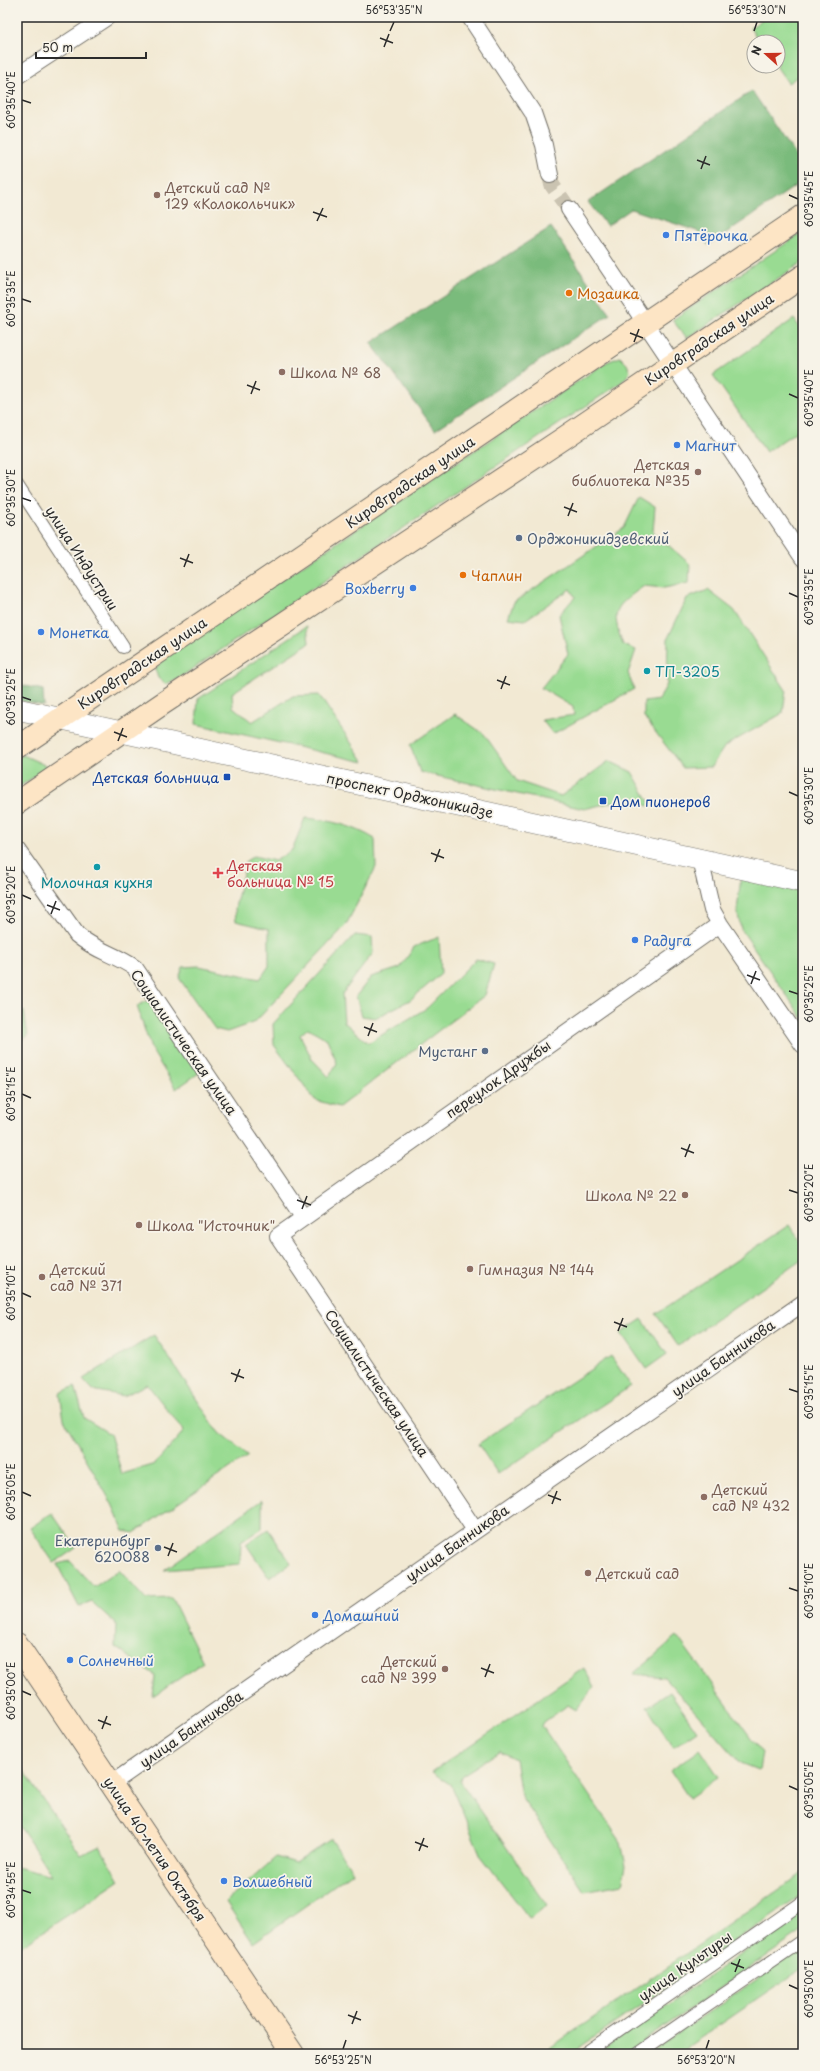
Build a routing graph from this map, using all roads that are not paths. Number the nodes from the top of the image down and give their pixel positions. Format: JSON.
{"nodes":[{"id":1,"x":106,"y":17,"type":"edge"},
{"id":2,"x":470,"y":17,"type":"edge"},
{"id":3,"x":17,"y":76,"type":"edge"},
{"id":4,"x":550,"y":175,"type":"tunnel mouth"},
{"id":5,"x":569,"y":209,"type":"tunnel mouth"},
{"id":6,"x":803,"y":216,"type":"edge"},
{"id":7,"x":803,"y":276,"type":"edge"},
{"id":8,"x":645,"y":323,"type":"junction"},
{"id":9,"x":673,"y":365,"type":"junction"},
{"id":10,"x":17,"y":485,"type":"edge"},
{"id":11,"x":803,"y":558,"type":"edge"},
{"id":12,"x":122,"y":647,"type":"dead end"},
{"id":13,"x":17,"y":709,"type":"edge"},
{"id":14,"x":60,"y":719,"type":"junction"},
{"id":15,"x":121,"y":732,"type":"junction"},
{"id":16,"x":17,"y":748,"type":"edge"},
{"id":17,"x":17,"y":803,"type":"edge"},
{"id":18,"x":17,"y":850,"type":"edge"},
{"id":19,"x":700,"y":859,"type":"junction"},
{"id":20,"x":803,"y":882,"type":"edge"},
{"id":21,"x":720,"y":924,"type":"junction"},
{"id":22,"x":803,"y":1045,"type":"edge"},
{"id":23,"x":303,"y":1217,"type":"junction"},
{"id":24,"x":278,"y":1236,"type":"joint"},
{"id":25,"x":803,"y":1303,"type":"edge"},
{"id":26,"x":475,"y":1530,"type":"junction"},
{"id":27,"x":17,"y":1644,"type":"edge"},
{"id":28,"x":111,"y":1784,"type":"junction"},
{"id":29,"x":803,"y":1902,"type":"edge"},
{"id":30,"x":803,"y":1940,"type":"edge"},
{"id":31,"x":293,"y":2054,"type":"edge"},
{"id":32,"x":584,"y":2054,"type":"edge"},
{"id":33,"x":637,"y":2054,"type":"edge"}],
"edges":[{"from":1,"to":3,"type":"street"},
{"from":2,"to":4,"type":"street"},
{"from":5,"to":8,"type":"street"},
{"from":6,"to":8,"type":"main road","name":"Кировградская улица"},
{"from":7,"to":9,"type":"main road","name":"Кировградская улица"},
{"from":8,"to":9,"type":"street"},
{"from":8,"to":14,"type":"main road","name":"Кировградская улица"},
{"from":9,"to":11,"type":"street"},
{"from":9,"to":15,"type":"main road","name":"Кировградская улица"},
{"from":10,"to":12,"type":"street","name":"улица Индустрии"},
{"from":13,"to":14,"type":"street","name":"проспект Орджоникидзе"},
{"from":14,"to":15,"type":"street","name":"проспект Орджоникидзе"},
{"from":14,"to":16,"type":"main road","name":"Кировградская улица"},
{"from":15,"to":17,"type":"main road","name":"Кировградская улица"},
{"from":15,"to":19,"type":"street","name":"проспект Орджоникидзе"},
{"from":18,"to":23,"type":"street","name":"Социалистическая улица"},
{"from":19,"to":20,"type":"street","name":"проспект Орджоникидзе"},
{"from":19,"to":21,"type":"street"},
{"from":21,"to":22,"type":"street"},
{"from":21,"to":23,"type":"street","name":"переулок Дружбы"},
{"from":23,"to":24,"type":"street","name":"переулок Дружбы"},
{"from":24,"to":26,"type":"street","name":"Социалистическая улица"},
{"from":25,"to":26,"type":"street","name":"улица Банникова"},
{"from":26,"to":28,"type":"street","name":"улица Банникова"},
{"from":27,"to":28,"type":"main road","name":"улица 40-летия Октября"},
{"from":28,"to":31,"type":"main road","name":"улица 40-летия Октября"},
{"from":29,"to":32,"type":"street","name":"улица Культуры"},
{"from":30,"to":33,"type":"street"}]}
